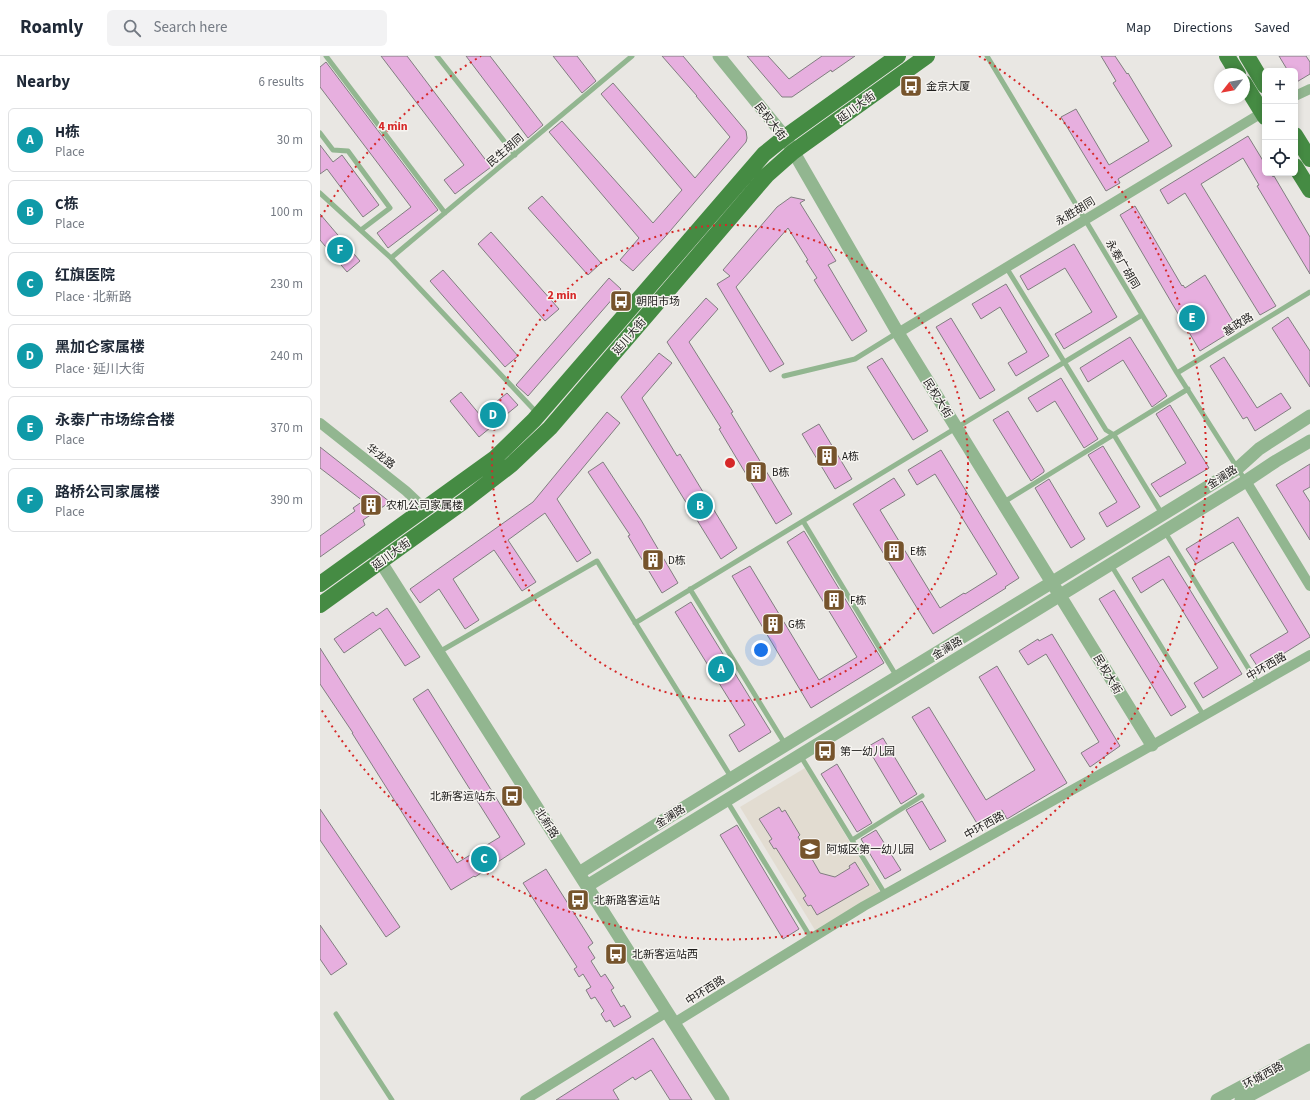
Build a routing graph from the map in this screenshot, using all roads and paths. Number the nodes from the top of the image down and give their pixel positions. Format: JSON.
{"nodes":[{"id":1,"x":326,"y":56,"type":"edge"},
{"id":2,"x":437,"y":56,"type":"edge"},
{"id":3,"x":632,"y":56,"type":"edge"},
{"id":4,"x":719,"y":56,"type":"edge"},
{"id":5,"x":898,"y":56,"type":"edge"},
{"id":6,"x":927,"y":56,"type":"edge"},
{"id":7,"x":987,"y":56,"type":"edge"},
{"id":8,"x":1227,"y":56,"type":"edge"},
{"id":9,"x":1247,"y":56,"type":"edge"},
{"id":10,"x":1234,"y":68,"type":"edge"},
{"id":11,"x":1262,"y":81,"type":"edge"},
{"id":12,"x":1310,"y":88,"type":"edge"},
{"id":13,"x":1250,"y":92,"type":"edge"},
{"id":14,"x":1298,"y":94,"type":"edge"},
{"id":15,"x":1262,"y":111,"type":"edge"},
{"id":16,"x":1262,"y":115,"type":"edge"},
{"id":17,"x":320,"y":133,"type":"edge"},
{"id":18,"x":785,"y":137,"type":"junction"},
{"id":19,"x":1298,"y":140,"type":"edge"},
{"id":20,"x":793,"y":152,"type":"junction"},
{"id":21,"x":515,"y":155,"type":"junction"},
{"id":22,"x":1310,"y":159,"type":"edge"},
{"id":23,"x":1298,"y":171,"type":"edge"},
{"id":24,"x":1310,"y":190,"type":"edge"},
{"id":25,"x":320,"y":193,"type":"edge"},
{"id":26,"x":445,"y":213,"type":"junction"},
{"id":27,"x":1085,"y":220,"type":"junction"},
{"id":28,"x":361,"y":230,"type":"junction"},
{"id":29,"x":391,"y":258,"type":"junction"},
{"id":30,"x":1006,"y":268,"type":"junction"},
{"id":31,"x":1310,"y":292,"type":"edge"},
{"id":32,"x":1142,"y":315,"type":"junction"},
{"id":33,"x":898,"y":332,"type":"junction"},
{"id":34,"x":1064,"y":362,"type":"junction"},
{"id":35,"x":1177,"y":373,"type":"junction"},
{"id":36,"x":784,"y":376,"type":"dead end"},
{"id":37,"x":1188,"y":389,"type":"junction"},
{"id":38,"x":539,"y":415,"type":"junction"},
{"id":39,"x":1310,"y":416,"type":"edge"},
{"id":40,"x":320,"y":424,"type":"edge"},
{"id":41,"x":956,"y":427,"type":"junction"},
{"id":42,"x":1114,"y":435,"type":"junction"},
{"id":43,"x":1310,"y":441,"type":"edge"},
{"id":44,"x":1238,"y":468,"type":"junction"},
{"id":45,"x":1246,"y":481,"type":"junction"},
{"id":46,"x":1003,"y":503,"type":"junction"},
{"id":47,"x":425,"y":509,"type":"junction"},
{"id":48,"x":1162,"y":515,"type":"junction"},
{"id":49,"x":803,"y":521,"type":"junction"},
{"id":50,"x":1165,"y":531,"type":"junction"},
{"id":51,"x":371,"y":547,"type":"junction"},
{"id":52,"x":380,"y":562,"type":"junction"},
{"id":53,"x":1110,"y":564,"type":"junction"},
{"id":54,"x":1053,"y":583,"type":"junction"},
{"id":55,"x":320,"y":584,"type":"edge"},
{"id":56,"x":1310,"y":586,"type":"edge"},
{"id":57,"x":690,"y":589,"type":"junction"},
{"id":58,"x":1060,"y":595,"type":"junction"},
{"id":59,"x":320,"y":605,"type":"edge"},
{"id":60,"x":635,"y":623,"type":"junction"},
{"id":61,"x":438,"y":652,"type":"junction"},
{"id":62,"x":1310,"y":655,"type":"edge"},
{"id":63,"x":897,"y":678,"type":"junction"},
{"id":64,"x":1258,"y":684,"type":"junction"},
{"id":65,"x":1204,"y":716,"type":"junction"},
{"id":66,"x":786,"y":745,"type":"junction"},
{"id":67,"x":1152,"y":745,"type":"junction"},
{"id":68,"x":800,"y":755,"type":"junction"},
{"id":69,"x":731,"y":778,"type":"junction"},
{"id":70,"x":922,"y":796,"type":"dead end"},
{"id":71,"x":727,"y":800,"type":"junction"},
{"id":72,"x":852,"y":840,"type":"junction"},
{"id":73,"x":579,"y":873,"type":"junction"},
{"id":74,"x":588,"y":886,"type":"junction"},
{"id":75,"x":885,"y":894,"type":"junction"},
{"id":76,"x":811,"y":938,"type":"junction"},
{"id":77,"x":336,"y":1014,"type":"dead end"},
{"id":78,"x":670,"y":1017,"type":"junction"},
{"id":79,"x":1310,"y":1050,"type":"edge"},
{"id":80,"x":1310,"y":1063,"type":"edge"},
{"id":81,"x":392,"y":1100,"type":"edge"},
{"id":82,"x":526,"y":1100,"type":"edge"},
{"id":83,"x":723,"y":1100,"type":"edge"},
{"id":84,"x":1217,"y":1100,"type":"edge"},
{"id":85,"x":1241,"y":1100,"type":"edge"}],
"edges":[{"from":1,"to":26,"type":"lane"},
{"from":2,"to":21,"type":"lane"},
{"from":3,"to":21,"type":"lane","name":"民生胡同"},
{"from":4,"to":18,"type":"street","name":"民权大街"},
{"from":5,"to":18,"type":"main road","name":"延川大街"},
{"from":6,"to":20,"type":"main road","name":"延川大街"},
{"from":7,"to":27,"type":"lane","name":"永泰广胡同"},
{"from":8,"to":10,"type":"main road"},
{"from":9,"to":11,"type":"main road"},
{"from":12,"to":14,"type":"street"},
{"from":13,"to":15,"type":"main road"},
{"from":16,"to":27,"type":"street","name":"永胜胡同"},
{"from":17,"to":28,"type":"lane"},
{"from":18,"to":20,"type":"street","name":"民权大街"},
{"from":18,"to":38,"type":"main road","name":"延川大街"},
{"from":19,"to":22,"type":"main road"},
{"from":20,"to":33,"type":"street","name":"民权大街"},
{"from":20,"to":52,"type":"main road","name":"延川大街"},
{"from":21,"to":26,"type":"lane","name":"民生胡同"},
{"from":23,"to":24,"type":"main road"},
{"from":25,"to":28,"type":"lane"},
{"from":26,"to":29,"type":"lane","name":"民生胡同"},
{"from":27,"to":30,"type":"street","name":"永胜胡同"},
{"from":27,"to":32,"type":"lane","name":"永泰广胡同"},
{"from":28,"to":29,"type":"lane"},
{"from":29,"to":38,"type":"lane"},
{"from":30,"to":33,"type":"street","name":"永胜胡同"},
{"from":30,"to":34,"type":"lane"},
{"from":31,"to":35,"type":"lane","name":"基政路"},
{"from":32,"to":34,"type":"lane"},
{"from":32,"to":35,"type":"lane","name":"永泰广胡同"},
{"from":33,"to":36,"type":"lane"},
{"from":33,"to":41,"type":"street","name":"民权大街"},
{"from":34,"to":41,"type":"lane"},
{"from":34,"to":42,"type":"lane"},
{"from":35,"to":37,"type":"lane","name":"永泰广胡同"},
{"from":37,"to":42,"type":"lane"},
{"from":37,"to":44,"type":"lane","name":"永泰广胡同"},
{"from":38,"to":47,"type":"main road","name":"延川大街"},
{"from":39,"to":44,"type":"street","name":"金澜路"},
{"from":40,"to":47,"type":"street","name":"华龙路"},
{"from":41,"to":46,"type":"street","name":"民权大街"},
{"from":41,"to":49,"type":"lane"},
{"from":42,"to":46,"type":"lane"},
{"from":42,"to":48,"type":"lane"},
{"from":43,"to":45,"type":"street","name":"金澜路"},
{"from":44,"to":45,"type":"lane","name":"永泰广胡同"},
{"from":44,"to":48,"type":"street","name":"金澜路"},
{"from":45,"to":50,"type":"street","name":"金澜路"},
{"from":45,"to":56,"type":"street"},
{"from":46,"to":54,"type":"street","name":"民权大街"},
{"from":47,"to":51,"type":"main road","name":"延川大街"},
{"from":48,"to":54,"type":"street","name":"金澜路"},
{"from":49,"to":57,"type":"lane"},
{"from":49,"to":63,"type":"lane"},
{"from":50,"to":53,"type":"street","name":"金澜路"},
{"from":50,"to":64,"type":"lane"},
{"from":51,"to":52,"type":"street","name":"北新路"},
{"from":51,"to":55,"type":"main road","name":"延川大街"},
{"from":52,"to":59,"type":"main road","name":"延川大街"},
{"from":52,"to":61,"type":"street","name":"北新路"},
{"from":53,"to":58,"type":"street","name":"金澜路"},
{"from":53,"to":65,"type":"lane"},
{"from":54,"to":58,"type":"street","name":"民权大街"},
{"from":54,"to":63,"type":"street","name":"金澜路"},
{"from":57,"to":60,"type":"lane"},
{"from":57,"to":66,"type":"lane"},
{"from":58,"to":67,"type":"street","name":"民权大街"},
{"from":58,"to":68,"type":"street","name":"金澜路"},
{"from":60,"to":61,"type":"lane"},
{"from":60,"to":69,"type":"lane"},
{"from":61,"to":73,"type":"street","name":"北新路"},
{"from":62,"to":64,"type":"street","name":"中环西路"},
{"from":63,"to":66,"type":"street","name":"金澜路"},
{"from":64,"to":65,"type":"street","name":"中环西路"},
{"from":65,"to":67,"type":"street","name":"中环西路"},
{"from":66,"to":69,"type":"street","name":"金澜路"},
{"from":67,"to":75,"type":"street","name":"中环西路"},
{"from":68,"to":71,"type":"street","name":"金澜路"},
{"from":68,"to":72,"type":"lane"},
{"from":69,"to":73,"type":"street","name":"金澜路"},
{"from":70,"to":72,"type":"lane"},
{"from":71,"to":74,"type":"street","name":"金澜路"},
{"from":71,"to":76,"type":"lane"},
{"from":72,"to":75,"type":"lane"},
{"from":73,"to":74,"type":"street","name":"北新路"},
{"from":74,"to":78,"type":"street","name":"北新路"},
{"from":75,"to":76,"type":"street","name":"中环西路"},
{"from":76,"to":78,"type":"street","name":"中环西路"},
{"from":77,"to":81,"type":"lane"},
{"from":78,"to":82,"type":"street","name":"中环西路"},
{"from":78,"to":83,"type":"street","name":"北新路"},
{"from":79,"to":84,"type":"street","name":"环城西路"},
{"from":80,"to":85,"type":"street","name":"环城西路"}]}
